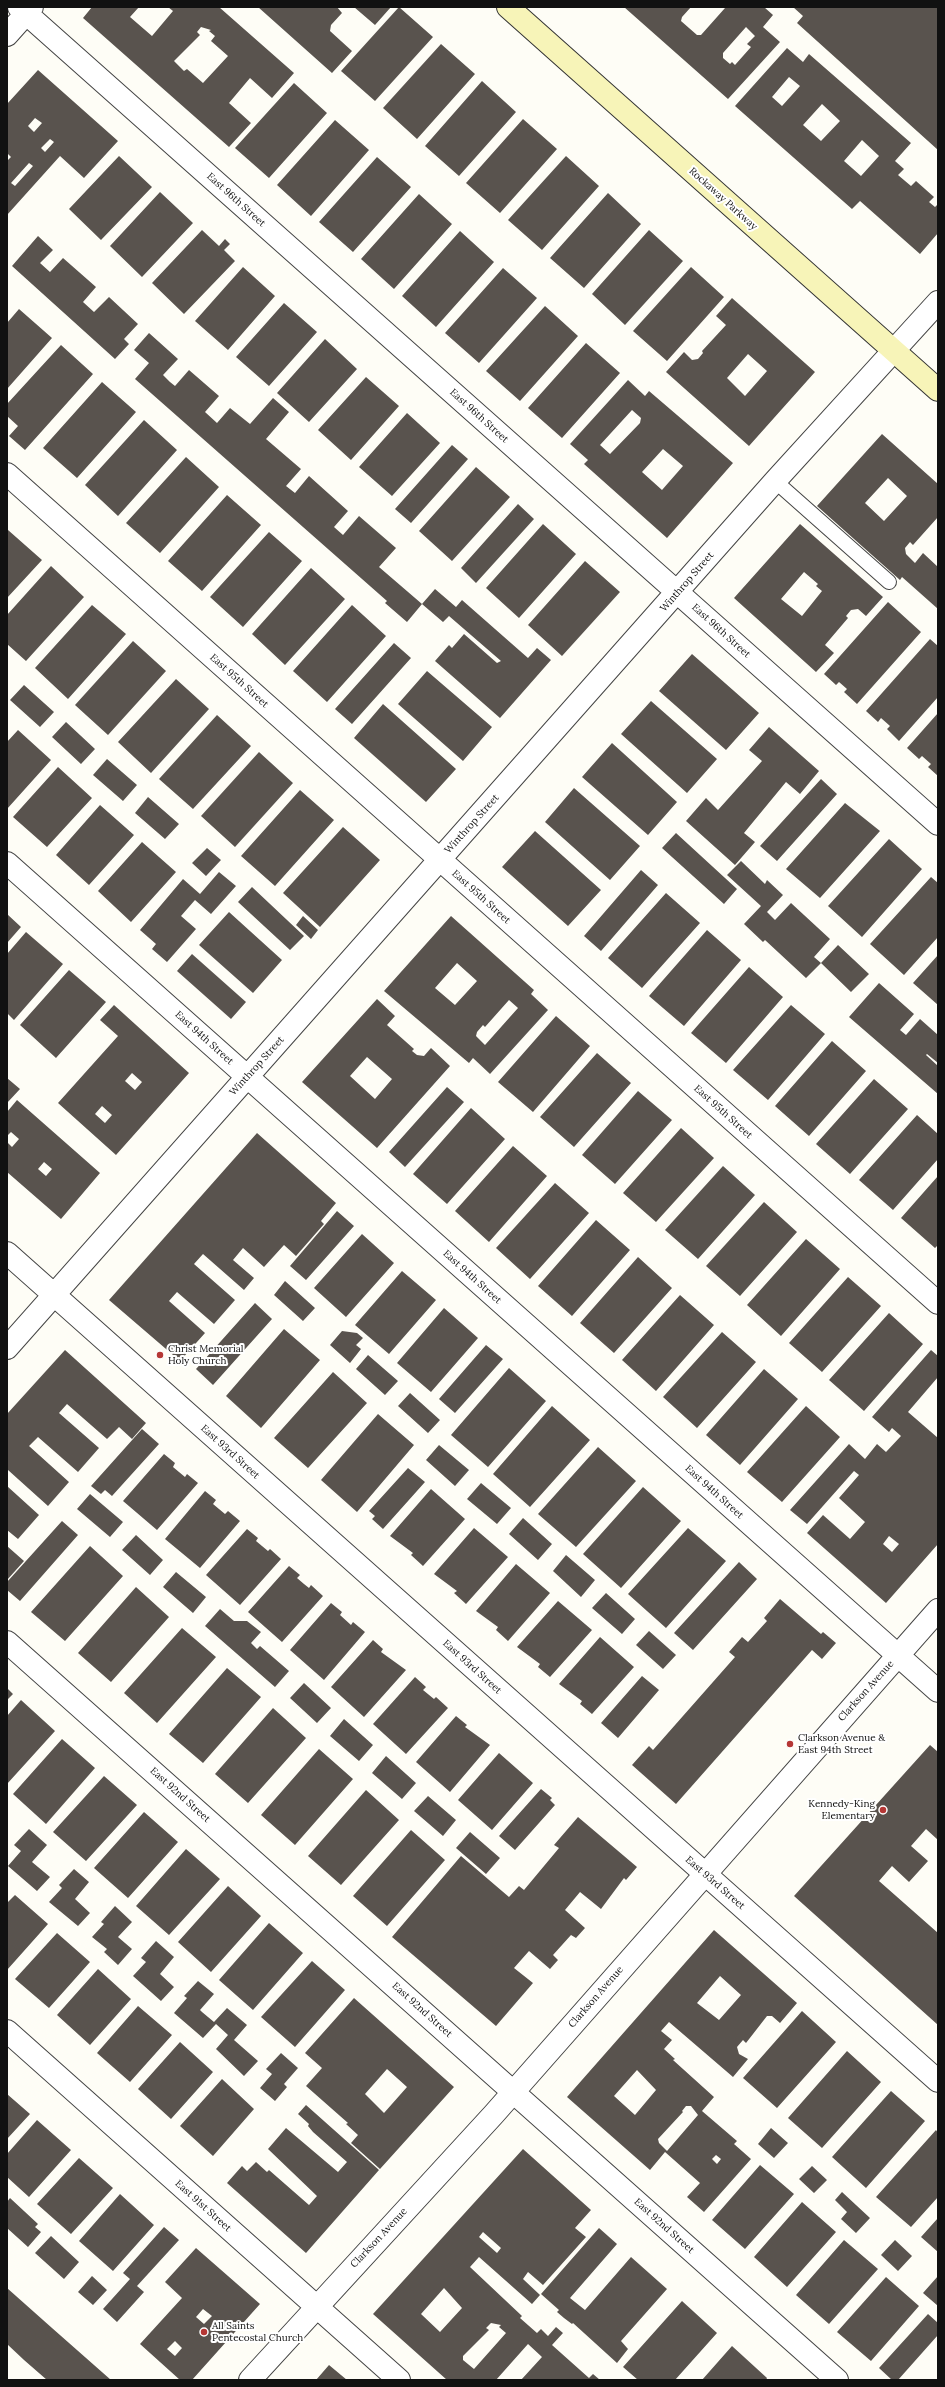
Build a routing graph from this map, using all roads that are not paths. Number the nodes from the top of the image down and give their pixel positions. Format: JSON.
{"nodes":[{"id":1,"x":508,"y":7,"type":"edge"},
{"id":2,"x":26,"y":9,"type":"edge"},
{"id":3,"x":7,"y":35,"type":"edge"},
{"id":4,"x":938,"y":302,"type":"edge"},
{"id":5,"x":894,"y":352,"type":"junction"},
{"id":6,"x":938,"y":390,"type":"edge"},
{"id":7,"x":7,"y":474,"type":"edge"},
{"id":8,"x":776,"y":481,"type":"junction"},
{"id":9,"x":889,"y":582,"type":"dead end"},
{"id":10,"x":678,"y":593,"type":"junction"},
{"id":11,"x":938,"y":824,"type":"edge"},
{"id":12,"x":440,"y":860,"type":"junction"},
{"id":13,"x":7,"y":863,"type":"edge"},
{"id":14,"x":247,"y":1076,"type":"junction"},
{"id":15,"x":7,"y":1253,"type":"edge"},
{"id":16,"x":54,"y":1295,"type":"junction"},
{"id":17,"x":938,"y":1303,"type":"edge"},
{"id":18,"x":7,"y":1348,"type":"edge"},
{"id":19,"x":938,"y":1610,"type":"edge"},
{"id":20,"x":7,"y":1642,"type":"edge"},
{"id":21,"x":898,"y":1656,"type":"junction"},
{"id":22,"x":938,"y":1691,"type":"edge"},
{"id":23,"x":705,"y":1874,"type":"junction"},
{"id":24,"x":7,"y":2031,"type":"edge"},
{"id":25,"x":938,"y":2081,"type":"edge"},
{"id":26,"x":513,"y":2092,"type":"junction"},
{"id":27,"x":316,"y":2306,"type":"junction"},
{"id":28,"x":250,"y":2380,"type":"edge"},
{"id":29,"x":399,"y":2380,"type":"edge"},
{"id":30,"x":837,"y":2380,"type":"edge"}],
"edges":[{"from":1,"to":5,"type":"street","name":"Rockaway Parkway"},
{"from":2,"to":3,"type":"street"},
{"from":2,"to":10,"type":"street","name":"East 96th Street"},
{"from":4,"to":5,"type":"street","name":"Winthrop Street"},
{"from":5,"to":6,"type":"street","name":"Rockaway Parkway"},
{"from":5,"to":8,"type":"street","name":"Winthrop Street"},
{"from":7,"to":12,"type":"street","name":"East 95th Street"},
{"from":8,"to":9,"type":"lane"},
{"from":8,"to":10,"type":"street","name":"Winthrop Street"},
{"from":10,"to":11,"type":"street","name":"East 96th Street"},
{"from":10,"to":12,"type":"street","name":"Winthrop Street"},
{"from":12,"to":14,"type":"street","name":"Winthrop Street"},
{"from":12,"to":17,"type":"street","name":"East 95th Street"},
{"from":13,"to":14,"type":"street","name":"East 94th Street"},
{"from":14,"to":16,"type":"street","name":"Winthrop Street"},
{"from":14,"to":21,"type":"street","name":"East 94th Street"},
{"from":15,"to":16,"type":"street","name":"East 93rd Street"},
{"from":16,"to":18,"type":"street","name":"Winthrop Street"},
{"from":16,"to":23,"type":"street","name":"East 93rd Street"},
{"from":19,"to":21,"type":"street","name":"Clarkson Avenue"},
{"from":20,"to":26,"type":"street","name":"East 92nd Street"},
{"from":21,"to":22,"type":"street","name":"East 94th Street"},
{"from":21,"to":23,"type":"street","name":"Clarkson Avenue"},
{"from":23,"to":25,"type":"street","name":"East 93rd Street"},
{"from":23,"to":26,"type":"street","name":"Clarkson Avenue"},
{"from":24,"to":27,"type":"street","name":"East 91st Street"},
{"from":26,"to":27,"type":"street","name":"Clarkson Avenue"},
{"from":26,"to":30,"type":"street","name":"East 92nd Street"},
{"from":27,"to":28,"type":"street","name":"Clarkson Avenue"},
{"from":27,"to":29,"type":"street","name":"East 91st Street"}]}
